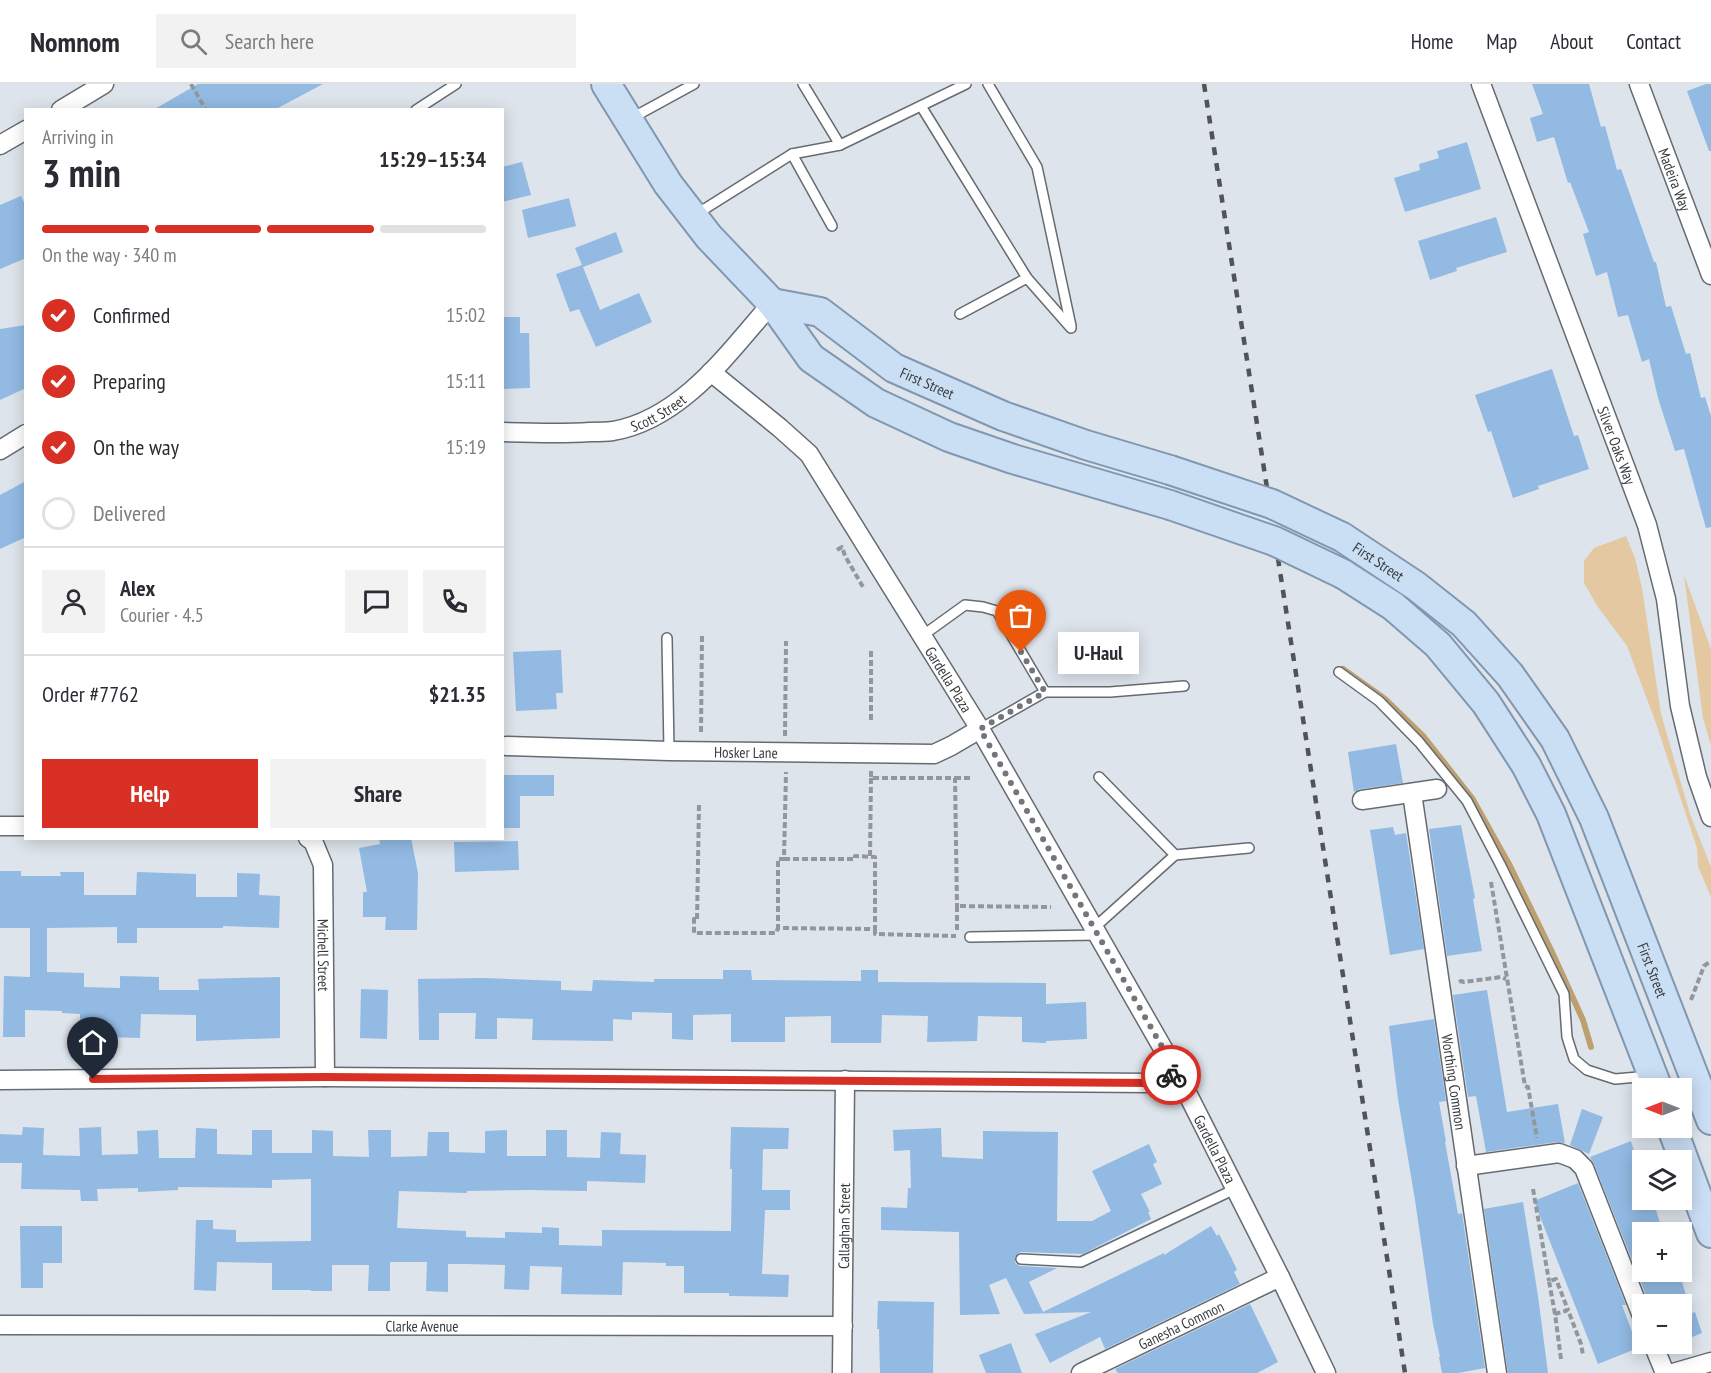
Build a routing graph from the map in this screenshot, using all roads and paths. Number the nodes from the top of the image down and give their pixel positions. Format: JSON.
{"nodes":[{"id":1,"x":104,"y":84,"type":"edge"},
{"id":2,"x":191,"y":84,"type":"edge"},
{"id":3,"x":456,"y":84,"type":"edge"},
{"id":4,"x":606,"y":84,"type":"edge"},
{"id":5,"x":694,"y":84,"type":"edge"},
{"id":6,"x":804,"y":84,"type":"edge"},
{"id":7,"x":966,"y":84,"type":"edge"},
{"id":8,"x":988,"y":84,"type":"edge"},
{"id":9,"x":1481,"y":84,"type":"edge"},
{"id":10,"x":1639,"y":84,"type":"edge"},
{"id":11,"x":921,"y":106,"type":"junction"},
{"id":12,"x":64,"y":108,"type":"edge"},
{"id":13,"x":205,"y":108,"type":"edge"},
{"id":14,"x":419,"y":108,"type":"edge"},
{"id":15,"x":628,"y":120,"type":"junction"},
{"id":16,"x":24,"y":131,"type":"edge"},
{"id":17,"x":0,"y":145,"type":"edge"},
{"id":18,"x":840,"y":145,"type":"junction"},
{"id":19,"x":792,"y":154,"type":"junction"},
{"id":20,"x":693,"y":216,"type":"junction"},
{"id":21,"x":832,"y":226,"type":"dead end"},
{"id":22,"x":1711,"y":275,"type":"edge"},
{"id":23,"x":1027,"y":278,"type":"junction"},
{"id":24,"x":772,"y":303,"type":"junction"},
{"id":25,"x":960,"y":314,"type":"dead end"},
{"id":26,"x":711,"y":372,"type":"junction"},
{"id":27,"x":504,"y":432,"type":"edge"},
{"id":28,"x":24,"y":435,"type":"edge"},
{"id":29,"x":0,"y":450,"type":"edge"},
{"id":30,"x":837,"y":550,"type":"dead end"},
{"id":31,"x":863,"y":587,"type":"dead end"},
{"id":32,"x":702,"y":634,"type":"dead end"},
{"id":33,"x":922,"y":636,"type":"junction"},
{"id":34,"x":667,"y":638,"type":"dead end"},
{"id":35,"x":786,"y":641,"type":"dead end"},
{"id":36,"x":871,"y":651,"type":"dead end"},
{"id":37,"x":1339,"y":672,"type":"dead end"},
{"id":38,"x":1184,"y":686,"type":"dead end"},
{"id":39,"x":1045,"y":692,"type":"junction"},
{"id":40,"x":871,"y":722,"type":"dead end"},
{"id":41,"x":980,"y":729,"type":"junction"},
{"id":42,"x":701,"y":736,"type":"dead end"},
{"id":43,"x":785,"y":737,"type":"dead end"},
{"id":44,"x":506,"y":746,"type":"dead end"},
{"id":45,"x":669,"y":751,"type":"junction"},
{"id":46,"x":871,"y":767,"type":"dead end"},
{"id":47,"x":786,"y":768,"type":"dead end"},
{"id":48,"x":1099,"y":777,"type":"dead end"},
{"id":49,"x":871,"y":778,"type":"junction"},
{"id":50,"x":955,"y":778,"type":"junction"},
{"id":51,"x":971,"y":778,"type":"dead end"},
{"id":52,"x":1437,"y":789,"type":"dead end"},
{"id":53,"x":1412,"y":793,"type":"junction"},
{"id":54,"x":1362,"y":800,"type":"dead end"},
{"id":55,"x":699,"y":805,"type":"dead end"},
{"id":56,"x":1711,"y":817,"type":"edge"},
{"id":57,"x":0,"y":826,"type":"edge"},
{"id":58,"x":24,"y":826,"type":"edge"},
{"id":59,"x":311,"y":840,"type":"edge"},
{"id":60,"x":1249,"y":848,"type":"dead end"},
{"id":61,"x":1175,"y":855,"type":"junction"},
{"id":62,"x":870,"y":856,"type":"junction"},
{"id":63,"x":784,"y":859,"type":"junction"},
{"id":64,"x":1491,"y":882,"type":"dead end"},
{"id":65,"x":957,"y":906,"type":"junction"},
{"id":66,"x":1050,"y":907,"type":"dead end"},
{"id":67,"x":778,"y":928,"type":"junction"},
{"id":68,"x":875,"y":929,"type":"junction"},
{"id":69,"x":1096,"y":932,"type":"junction"},
{"id":70,"x":970,"y":937,"type":"dead end"},
{"id":71,"x":1711,"y":961,"type":"edge"},
{"id":72,"x":1506,"y":979,"type":"junction"},
{"id":73,"x":1439,"y":982,"type":"junction"},
{"id":74,"x":1688,"y":1009,"type":"dead end"},
{"id":75,"x":1177,"y":1073,"type":"junction"},
{"id":76,"x":325,"y":1077,"type":"junction"},
{"id":77,"x":1653,"y":1078,"type":"edge"},
{"id":78,"x":0,"y":1080,"type":"edge"},
{"id":79,"x":845,"y":1080,"type":"junction"},
{"id":80,"x":1632,"y":1080,"type":"edge"},
{"id":81,"x":1711,"y":1120,"type":"edge"},
{"id":82,"x":1676,"y":1138,"type":"edge"},
{"id":83,"x":1539,"y":1145,"type":"dead end"},
{"id":84,"x":1466,"y":1166,"type":"junction"},
{"id":85,"x":1234,"y":1189,"type":"junction"},
{"id":86,"x":1533,"y":1189,"type":"dead end"},
{"id":87,"x":1711,"y":1233,"type":"edge"},
{"id":88,"x":1021,"y":1259,"type":"dead end"},
{"id":89,"x":1280,"y":1277,"type":"junction"},
{"id":90,"x":1549,"y":1281,"type":"junction"},
{"id":91,"x":1633,"y":1294,"type":"edge"},
{"id":92,"x":1568,"y":1310,"type":"junction"},
{"id":93,"x":1554,"y":1314,"type":"junction"},
{"id":94,"x":0,"y":1324,"type":"edge"},
{"id":95,"x":843,"y":1326,"type":"junction"},
{"id":96,"x":1583,"y":1354,"type":"dead end"},
{"id":97,"x":1657,"y":1354,"type":"edge"},
{"id":98,"x":1561,"y":1359,"type":"dead end"},
{"id":99,"x":1711,"y":1362,"type":"edge"},
{"id":100,"x":842,"y":1373,"type":"edge"},
{"id":101,"x":1081,"y":1373,"type":"edge"},
{"id":102,"x":1326,"y":1373,"type":"edge"},
{"id":103,"x":1497,"y":1373,"type":"edge"},
{"id":104,"x":1665,"y":1373,"type":"edge"},
{"id":105,"x":1673,"y":1373,"type":"edge"}],
"edges":[{"from":1,"to":12,"type":"street"},
{"from":2,"to":13,"type":"path"},
{"from":3,"to":14,"type":"lane"},
{"from":4,"to":15,"type":"main road","name":"First Street"},
{"from":5,"to":15,"type":"lane"},
{"from":6,"to":18,"type":"lane"},
{"from":7,"to":11,"type":"lane"},
{"from":8,"to":23,"type":"lane"},
{"from":9,"to":56,"type":"street","name":"Silver Oaks Way"},
{"from":10,"to":22,"type":"street","name":"Madeira Way"},
{"from":11,"to":18,"type":"lane"},
{"from":11,"to":23,"type":"lane"},
{"from":15,"to":20,"type":"main road","name":"First Street"},
{"from":16,"to":17,"type":"street"},
{"from":18,"to":19,"type":"lane"},
{"from":19,"to":20,"type":"lane"},
{"from":19,"to":21,"type":"lane"},
{"from":20,"to":24,"type":"main road","name":"First Street"},
{"from":23,"to":25,"type":"lane"},
{"from":24,"to":26,"type":"street","name":"Scott Street"},
{"from":24,"to":77,"type":"main road","name":"First Street","bridge":true},
{"from":24,"to":81,"type":"main road","name":"First Street","bridge":true},
{"from":26,"to":27,"type":"street","name":"Scott Street"},
{"from":26,"to":33,"type":"street","name":"Gardella Plaza"},
{"from":28,"to":29,"type":"street"},
{"from":30,"to":31,"type":"path"},
{"from":32,"to":42,"type":"path"},
{"from":33,"to":39,"type":"lane"},
{"from":33,"to":41,"type":"street","name":"Gardella Plaza"},
{"from":34,"to":45,"type":"lane"},
{"from":35,"to":43,"type":"path"},
{"from":36,"to":40,"type":"path"},
{"from":37,"to":80,"type":"lane"},
{"from":38,"to":39,"type":"lane"},
{"from":39,"to":41,"type":"lane"},
{"from":41,"to":45,"type":"street","name":"Hosker Lane"},
{"from":41,"to":69,"type":"street","name":"Gardella Plaza"},
{"from":44,"to":45,"type":"street","name":"Hosker Lane"},
{"from":46,"to":49,"type":"path"},
{"from":47,"to":63,"type":"path"},
{"from":48,"to":61,"type":"lane"},
{"from":49,"to":50,"type":"path"},
{"from":49,"to":62,"type":"path"},
{"from":50,"to":51,"type":"path"},
{"from":50,"to":65,"type":"path"},
{"from":52,"to":53,"type":"street"},
{"from":53,"to":54,"type":"street"},
{"from":53,"to":73,"type":"street","name":"Worthing Common"},
{"from":55,"to":67,"type":"path"},
{"from":57,"to":58,"type":"street"},
{"from":59,"to":76,"type":"street","name":"Michell Street"},
{"from":60,"to":61,"type":"lane"},
{"from":61,"to":69,"type":"lane"},
{"from":62,"to":63,"type":"path"},
{"from":62,"to":68,"type":"path"},
{"from":63,"to":67,"type":"path"},
{"from":64,"to":72,"type":"path"},
{"from":65,"to":66,"type":"path"},
{"from":65,"to":68,"type":"path"},
{"from":67,"to":68,"type":"path"},
{"from":69,"to":70,"type":"lane"},
{"from":69,"to":75,"type":"street","name":"Gardella Plaza"},
{"from":71,"to":74,"type":"path"},
{"from":72,"to":73,"type":"path"},
{"from":72,"to":83,"type":"path"},
{"from":73,"to":84,"type":"street","name":"Worthing Common"},
{"from":75,"to":79,"type":"street"},
{"from":75,"to":85,"type":"street","name":"Gardella Plaza"},
{"from":76,"to":78,"type":"street"},
{"from":76,"to":79,"type":"street"},
{"from":79,"to":95,"type":"street","name":"Callaghan Street"},
{"from":82,"to":87,"type":"main road"},
{"from":84,"to":91,"type":"street"},
{"from":84,"to":103,"type":"street","name":"Worthing Common"},
{"from":85,"to":88,"type":"lane"},
{"from":85,"to":89,"type":"street","name":"Gardella Plaza"},
{"from":86,"to":90,"type":"path"},
{"from":89,"to":101,"type":"street","name":"Ganesha Common"},
{"from":89,"to":102,"type":"street","name":"Gardella Plaza"},
{"from":90,"to":92,"type":"path"},
{"from":90,"to":93,"type":"path"},
{"from":92,"to":93,"type":"path"},
{"from":92,"to":96,"type":"path"},
{"from":93,"to":98,"type":"path"},
{"from":94,"to":95,"type":"street","name":"Clarke Avenue"},
{"from":95,"to":100,"type":"street","name":"Callaghan Street"},
{"from":97,"to":104,"type":"street"},
{"from":99,"to":105,"type":"street"}]}
